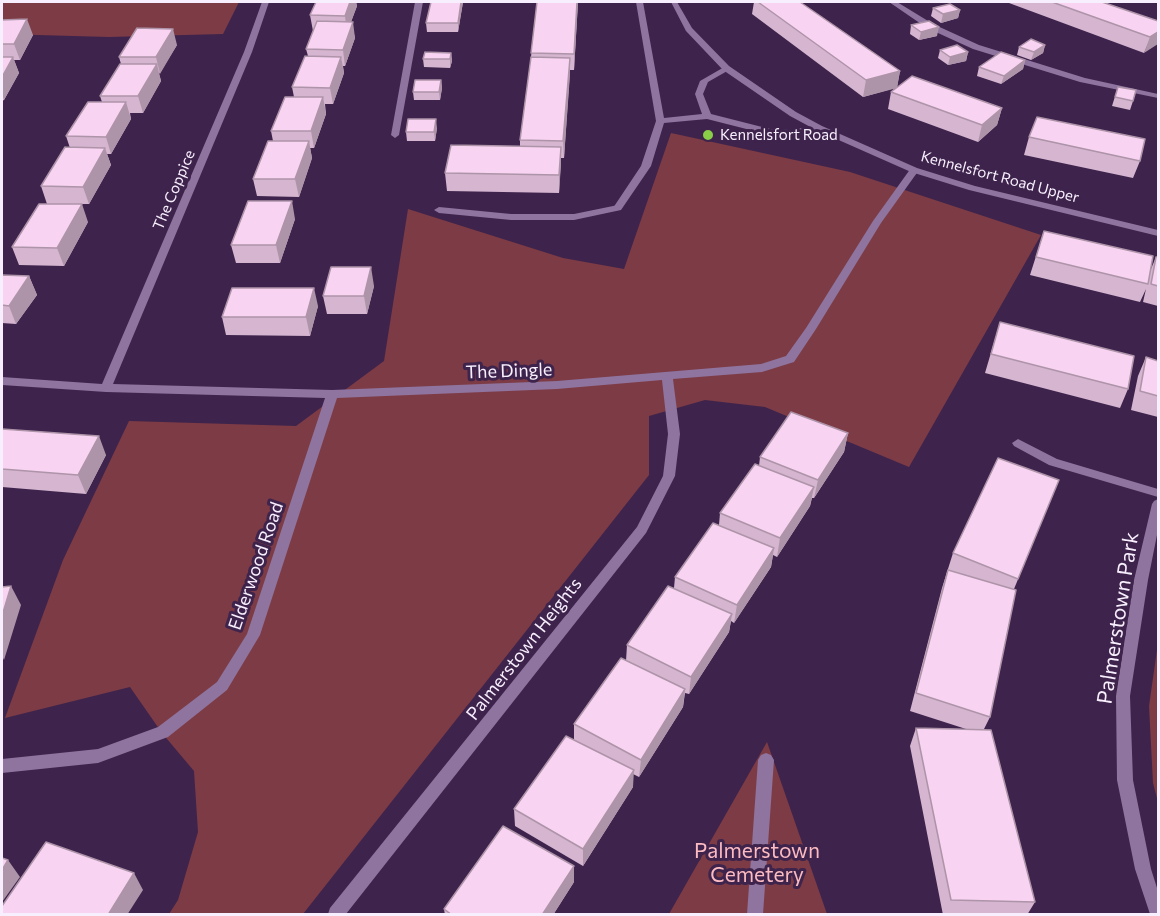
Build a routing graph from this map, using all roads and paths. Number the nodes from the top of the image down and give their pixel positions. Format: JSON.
{"nodes":[{"id":1,"x":265,"y":2,"type":"edge"},
{"id":2,"x":419,"y":2,"type":"edge"},
{"id":3,"x":639,"y":2,"type":"edge"},
{"id":4,"x":674,"y":2,"type":"edge"},
{"id":5,"x":893,"y":2,"type":"edge"},
{"id":6,"x":726,"y":68,"type":"junction"},
{"id":7,"x":1158,"y":96,"type":"edge"},
{"id":8,"x":707,"y":116,"type":"junction"},
{"id":9,"x":660,"y":121,"type":"junction"},
{"id":10,"x":819,"y":128,"type":"junction"},
{"id":11,"x":395,"y":135,"type":"dead end"},
{"id":12,"x":914,"y":170,"type":"junction"},
{"id":13,"x":439,"y":210,"type":"dead end"},
{"id":14,"x":1158,"y":233,"type":"edge"},
{"id":15,"x":667,"y":378,"type":"junction"},
{"id":16,"x":2,"y":381,"type":"edge"},
{"id":17,"x":106,"y":388,"type":"junction"},
{"id":18,"x":332,"y":394,"type":"junction"},
{"id":19,"x":1018,"y":443,"type":"dead end"},
{"id":20,"x":1158,"y":493,"type":"edge"},
{"id":21,"x":1158,"y":504,"type":"edge"},
{"id":22,"x":766,"y":760,"type":"dead end"},
{"id":23,"x":2,"y":766,"type":"edge"},
{"id":24,"x":336,"y":915,"type":"edge"},
{"id":25,"x":755,"y":915,"type":"edge"},
{"id":26,"x":1158,"y":915,"type":"edge"}],
"edges":[{"from":1,"to":17,"type":"street","name":"The Coppice"},
{"from":2,"to":11,"type":"street"},
{"from":3,"to":9,"type":"street"},
{"from":4,"to":6,"type":"street","name":"Kennelsfort Road Upper"},
{"from":5,"to":7,"type":"street"},
{"from":6,"to":8,"type":"street"},
{"from":6,"to":10,"type":"street","name":"Kennelsfort Road Upper"},
{"from":8,"to":9,"type":"street"},
{"from":8,"to":10,"type":"street"},
{"from":9,"to":13,"type":"street"},
{"from":10,"to":12,"type":"street","name":"Kennelsfort Road Upper"},
{"from":12,"to":14,"type":"street","name":"Kennelsfort Road Upper"},
{"from":12,"to":15,"type":"street","name":"The Dingle"},
{"from":15,"to":18,"type":"street","name":"The Dingle"},
{"from":15,"to":24,"type":"street","name":"Palmerstown Heights"},
{"from":16,"to":17,"type":"street","name":"The Dingle"},
{"from":17,"to":18,"type":"street","name":"The Dingle"},
{"from":18,"to":23,"type":"street","name":"Elderwood Road"},
{"from":19,"to":20,"type":"street"},
{"from":21,"to":26,"type":"street","name":"Palmerstown Park"},
{"from":22,"to":25,"type":"street"}]}
